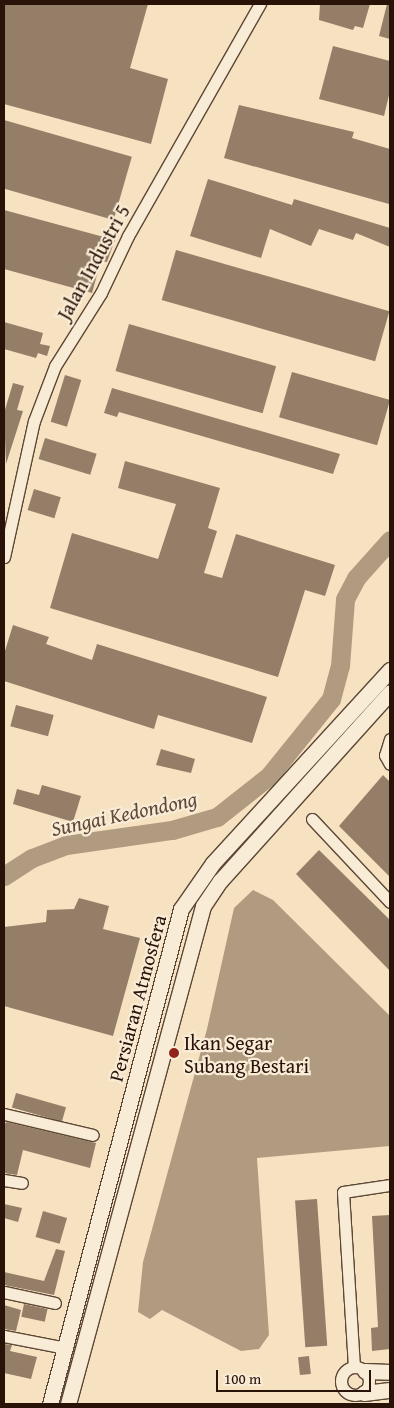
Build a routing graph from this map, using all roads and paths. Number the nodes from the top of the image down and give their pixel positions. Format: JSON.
{"nodes":[{"id":1,"x":260,"y":4,"type":"edge"},
{"id":2,"x":4,"y":557,"type":"edge"},
{"id":3,"x":390,"y":670,"type":"edge"},
{"id":4,"x":390,"y":692,"type":"edge"},
{"id":5,"x":390,"y":739,"type":"edge"},
{"id":6,"x":390,"y":764,"type":"edge"},
{"id":7,"x":312,"y":819,"type":"dead end"},
{"id":8,"x":390,"y":902,"type":"edge"},
{"id":9,"x":4,"y":1114,"type":"edge"},
{"id":10,"x":93,"y":1136,"type":"dead end"},
{"id":11,"x":4,"y":1180,"type":"edge"},
{"id":12,"x":22,"y":1183,"type":"dead end"},
{"id":13,"x":390,"y":1184,"type":"edge"},
{"id":14,"x":4,"y":1292,"type":"edge"},
{"id":15,"x":55,"y":1303,"type":"dead end"},
{"id":16,"x":4,"y":1336,"type":"edge"},
{"id":17,"x":66,"y":1348,"type":"junction"},
{"id":18,"x":360,"y":1369,"type":"junction"},
{"id":19,"x":390,"y":1372,"type":"edge"},
{"id":20,"x":390,"y":1390,"type":"edge"},
{"id":21,"x":356,"y":1397,"type":"edge"},
{"id":22,"x":50,"y":1404,"type":"edge"},
{"id":23,"x":68,"y":1404,"type":"edge"}],
"edges":[{"from":1,"to":2,"type":"street","name":"Jalan Industri 5"},
{"from":3,"to":17,"type":"street","name":"Persiaran Atmosfera"},
{"from":4,"to":23,"type":"street","name":"Persiaran Atmosfera"},
{"from":5,"to":6,"type":"street"},
{"from":7,"to":8,"type":"street"},
{"from":9,"to":10,"type":"street"},
{"from":11,"to":12,"type":"street"},
{"from":13,"to":18,"type":"street"},
{"from":14,"to":15,"type":"street"},
{"from":16,"to":17,"type":"street"},
{"from":17,"to":22,"type":"street","name":"Persiaran Atmosfera"},
{"from":18,"to":19,"type":"street"},
{"from":18,"to":21,"type":"street"},
{"from":18,"to":21,"type":"street"},
{"from":20,"to":21,"type":"street"}]}
